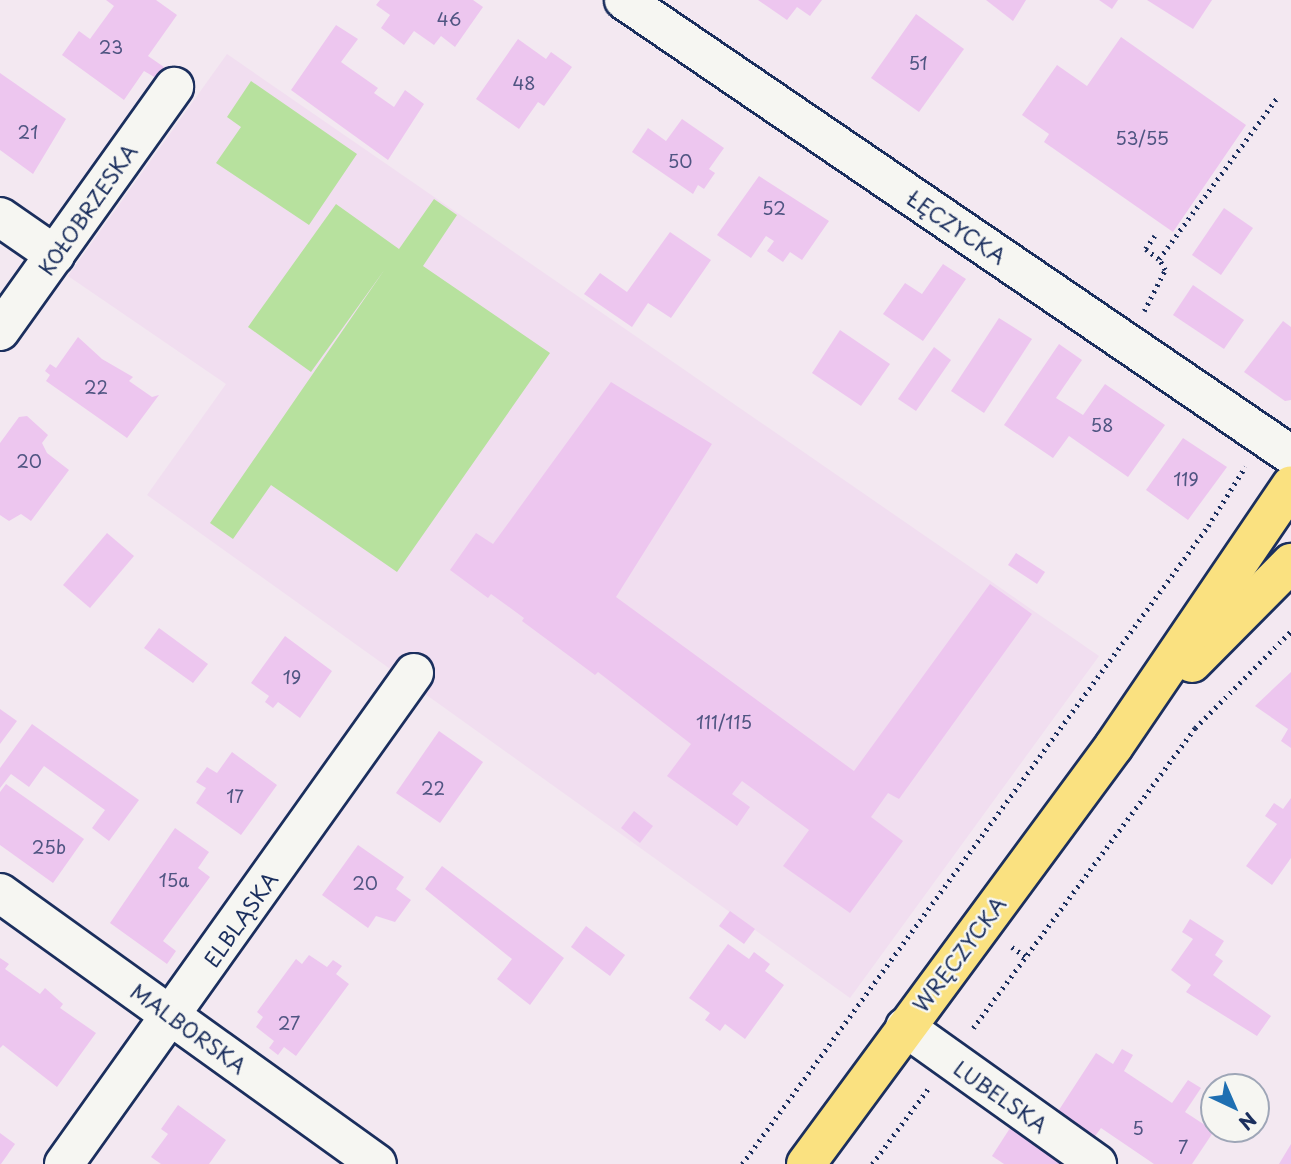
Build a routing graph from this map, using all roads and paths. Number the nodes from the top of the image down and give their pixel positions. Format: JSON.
{"nodes":[{"id":1,"x":624,"y":0,"type":"edge"},
{"id":2,"x":174,"y":87,"type":"dead end"},
{"id":3,"x":1277,"y":98,"type":"dead end"},
{"id":4,"x":0,"y":217,"type":"edge"},
{"id":5,"x":1155,"y":236,"type":"dead end"},
{"id":6,"x":55,"y":255,"type":"junction"},
{"id":7,"x":0,"y":331,"type":"edge"},
{"id":8,"x":1278,"y":446,"type":"edge"},
{"id":9,"x":1291,"y":486,"type":"edge"},
{"id":10,"x":1291,"y":563,"type":"edge"},
{"id":11,"x":1291,"y":631,"type":"edge"},
{"id":12,"x":414,"y":673,"type":"dead end"},
{"id":13,"x":1114,"y":746,"type":"junction"},
{"id":14,"x":0,"y":893,"type":"edge"},
{"id":15,"x":172,"y":1016,"type":"junction"},
{"id":16,"x":905,"y":1027,"type":"junction"},
{"id":17,"x":972,"y":1031,"type":"dead end"},
{"id":18,"x":934,"y":1081,"type":"dead end"},
{"id":19,"x":64,"y":1164,"type":"edge"},
{"id":20,"x":377,"y":1164,"type":"edge"},
{"id":21,"x":742,"y":1164,"type":"edge"},
{"id":22,"x":806,"y":1164,"type":"edge"},
{"id":23,"x":872,"y":1164,"type":"edge"},
{"id":24,"x":1097,"y":1164,"type":"edge"}],
"edges":[{"from":1,"to":8,"type":"street","name":"ŁĘCZYCKA"},
{"from":2,"to":6,"type":"street","name":"KOŁOBRZESKA"},
{"from":3,"to":5,"type":"path"},
{"from":4,"to":6,"type":"street"},
{"from":6,"to":7,"type":"street","name":"KOŁOBRZESKA"},
{"from":8,"to":21,"type":"path"},
{"from":9,"to":13,"type":"main road","name":"WRĘCZYCKA"},
{"from":10,"to":13,"type":"main road","name":"WRĘCZYCKA"},
{"from":11,"to":17,"type":"path"},
{"from":12,"to":15,"type":"street","name":"ELBLĄSKA"},
{"from":13,"to":16,"type":"main road","name":"WRĘCZYCKA"},
{"from":14,"to":15,"type":"street","name":"MALBORSKA"},
{"from":15,"to":19,"type":"street","name":"ELBLĄSKA"},
{"from":15,"to":20,"type":"street","name":"MALBORSKA"},
{"from":16,"to":22,"type":"main road","name":"WRĘCZYCKA"},
{"from":16,"to":24,"type":"street","name":"LUBELSKA"},
{"from":18,"to":23,"type":"path"}]}
